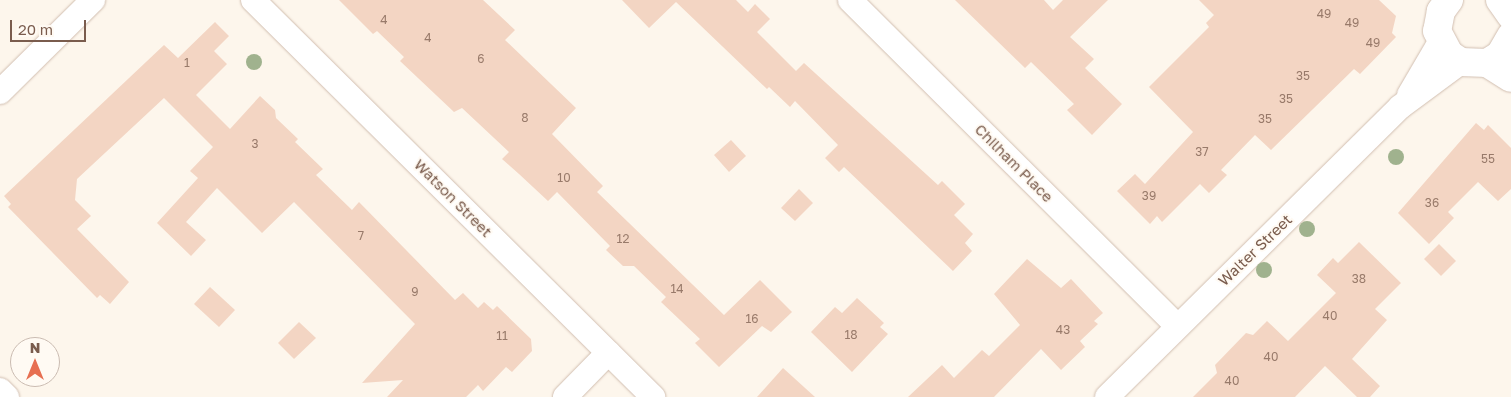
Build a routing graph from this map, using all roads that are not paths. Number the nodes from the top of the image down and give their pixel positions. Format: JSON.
{"nodes":[{"id":1,"x":93,"y":0,"type":"edge"},
{"id":2,"x":253,"y":0,"type":"edge"},
{"id":3,"x":850,"y":0,"type":"edge"},
{"id":4,"x":1500,"y":0,"type":"edge"},
{"id":5,"x":1441,"y":4,"type":"edge"},
{"id":6,"x":1511,"y":16,"type":"edge"},
{"id":7,"x":1440,"y":42,"type":"junction"},
{"id":8,"x":1510,"y":42,"type":"edge"},
{"id":9,"x":1474,"y":62,"type":"junction"},
{"id":10,"x":1511,"y":78,"type":"edge"},
{"id":11,"x":0,"y":92,"type":"edge"},
{"id":12,"x":1404,"y":103,"type":"junction"},
{"id":13,"x":1177,"y":326,"type":"junction"},
{"id":14,"x":608,"y":353,"type":"junction"},
{"id":15,"x":0,"y":390,"type":"edge"},
{"id":16,"x":7,"y":397,"type":"edge"},
{"id":17,"x":565,"y":397,"type":"edge"},
{"id":18,"x":653,"y":397,"type":"edge"},
{"id":19,"x":1107,"y":397,"type":"edge"}],
"edges":[{"from":1,"to":11,"type":"street"},
{"from":2,"to":14,"type":"street","name":"Watson Street"},
{"from":3,"to":13,"type":"street","name":"Chilham Place"},
{"from":4,"to":6,"type":"street"},
{"from":5,"to":7,"type":"street"},
{"from":7,"to":9,"type":"street"},
{"from":7,"to":12,"type":"street","name":"Walter Street"},
{"from":8,"to":9,"type":"street"},
{"from":9,"to":10,"type":"street"},
{"from":9,"to":12,"type":"street","name":"Walter Street"},
{"from":12,"to":13,"type":"street","name":"Walter Street"},
{"from":13,"to":19,"type":"street","name":"Walter Street"},
{"from":14,"to":17,"type":"street"},
{"from":14,"to":18,"type":"street","name":"Watson Street"},
{"from":15,"to":16,"type":"street"}]}
